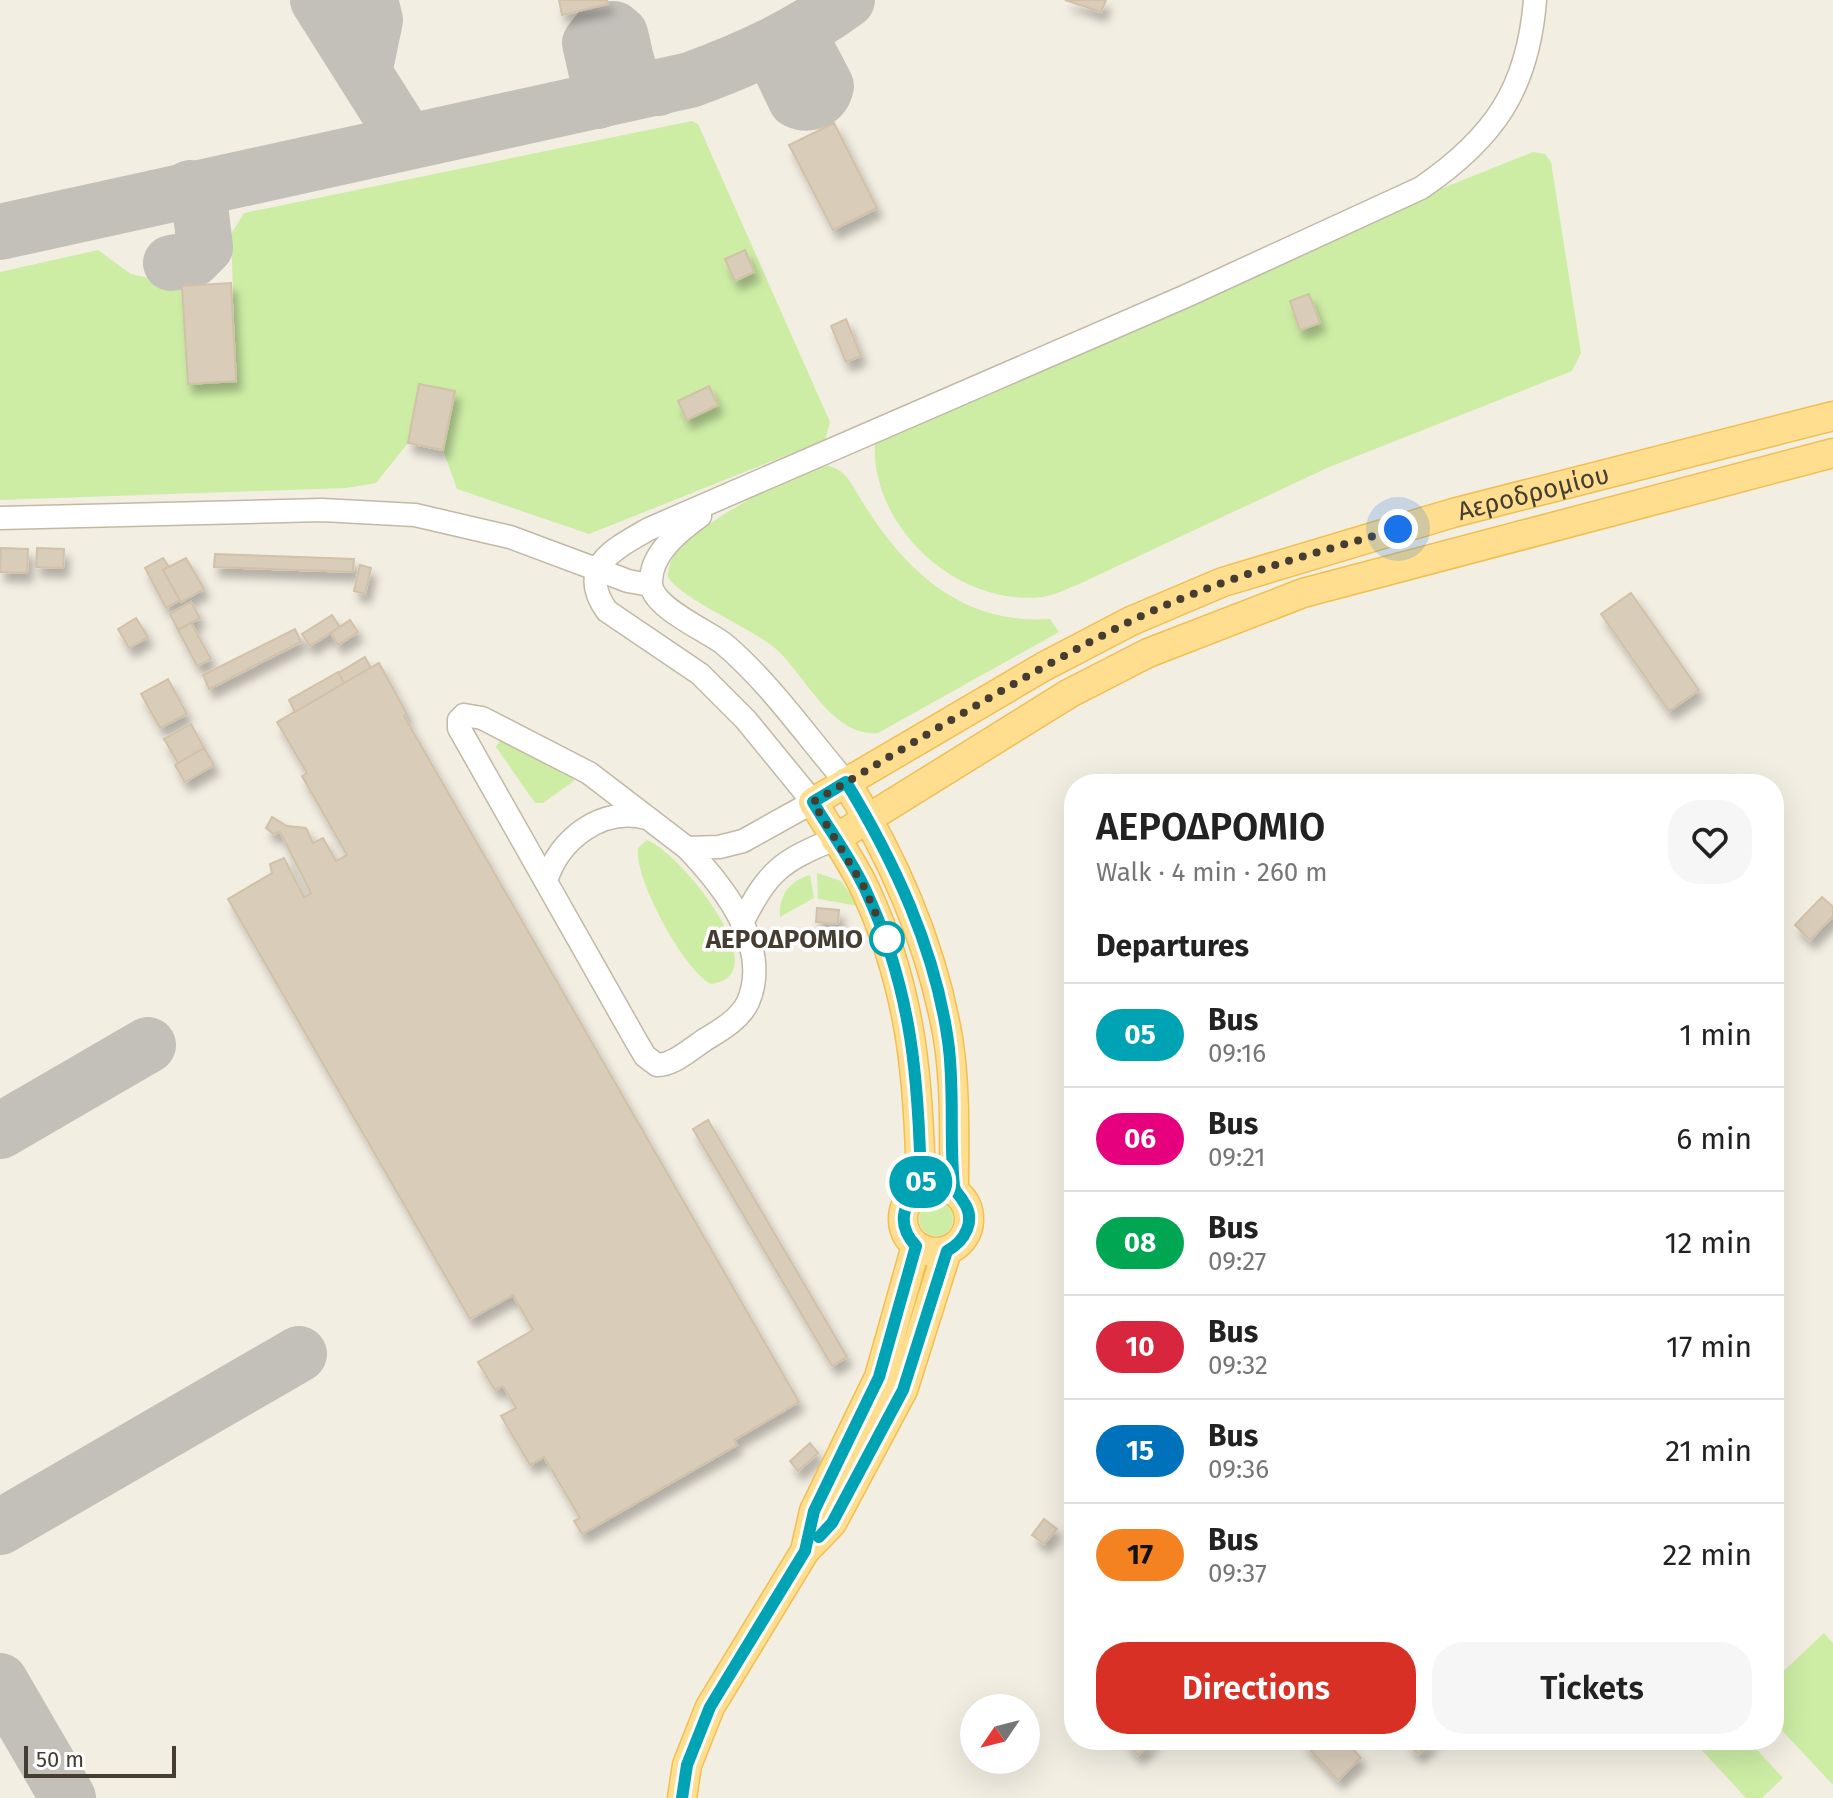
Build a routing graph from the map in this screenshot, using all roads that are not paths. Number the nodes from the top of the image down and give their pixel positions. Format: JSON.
{"nodes":[{"id":1,"x":1535,"y":0,"type":"edge"},
{"id":2,"x":1833,"y":416,"type":"edge"},
{"id":3,"x":1833,"y":453,"type":"edge"},
{"id":4,"x":730,"y":495,"type":"junction"},
{"id":5,"x":0,"y":518,"type":"edge"},
{"id":6,"x":597,"y":570,"type":"junction"},
{"id":7,"x":650,"y":585,"type":"junction"},
{"id":8,"x":773,"y":696,"type":"junction"},
{"id":9,"x":746,"y":720,"type":"junction"},
{"id":10,"x":846,"y":782,"type":"junction"},
{"id":11,"x":813,"y":802,"type":"junction"},
{"id":12,"x":648,"y":818,"type":"junction"},
{"id":13,"x":870,"y":821,"type":"junction"},
{"id":14,"x":835,"y":839,"type":"junction"},
{"id":15,"x":687,"y":848,"type":"junction"},
{"id":16,"x":546,"y":881,"type":"junction"},
{"id":17,"x":742,"y":923,"type":"junction"},
{"id":18,"x":921,"y":1189,"type":"junction"},
{"id":19,"x":954,"y":1191,"type":"junction"},
{"id":20,"x":916,"y":1246,"type":"junction"},
{"id":21,"x":947,"y":1251,"type":"junction"},
{"id":22,"x":805,"y":1551,"type":"junction"},
{"id":23,"x":682,"y":1798,"type":"edge"}],
"edges":[{"from":1,"to":4,"type":"street"},
{"from":2,"to":10,"type":"main road","name":"Αεροδρομίου"},
{"from":3,"to":13,"type":"main road","name":"Αεροδρομίου"},
{"from":4,"to":6,"type":"street"},
{"from":4,"to":7,"type":"street"},
{"from":5,"to":6,"type":"street"},
{"from":6,"to":7,"type":"street"},
{"from":6,"to":9,"type":"street"},
{"from":7,"to":8,"type":"street"},
{"from":8,"to":9,"type":"street"},
{"from":8,"to":10,"type":"street"},
{"from":9,"to":11,"type":"street"},
{"from":10,"to":11,"type":"main road","name":"Αεροδρομίου"},
{"from":10,"to":13,"type":"main road"},
{"from":11,"to":14,"type":"main road"},
{"from":11,"to":15,"type":"street"},
{"from":12,"to":15,"type":"street"},
{"from":12,"to":16,"type":"street"},
{"from":12,"to":16,"type":"street"},
{"from":13,"to":14,"type":"main road","name":"Αεροδρομίου"},
{"from":13,"to":19,"type":"main road"},
{"from":14,"to":17,"type":"street"},
{"from":14,"to":18,"type":"main road"},
{"from":15,"to":17,"type":"street"},
{"from":16,"to":17,"type":"street"},
{"from":18,"to":19,"type":"main road"},
{"from":18,"to":20,"type":"main road"},
{"from":19,"to":21,"type":"main road"},
{"from":20,"to":21,"type":"main road"},
{"from":20,"to":22,"type":"main road"},
{"from":21,"to":22,"type":"main road"},
{"from":22,"to":23,"type":"main road"}]}
